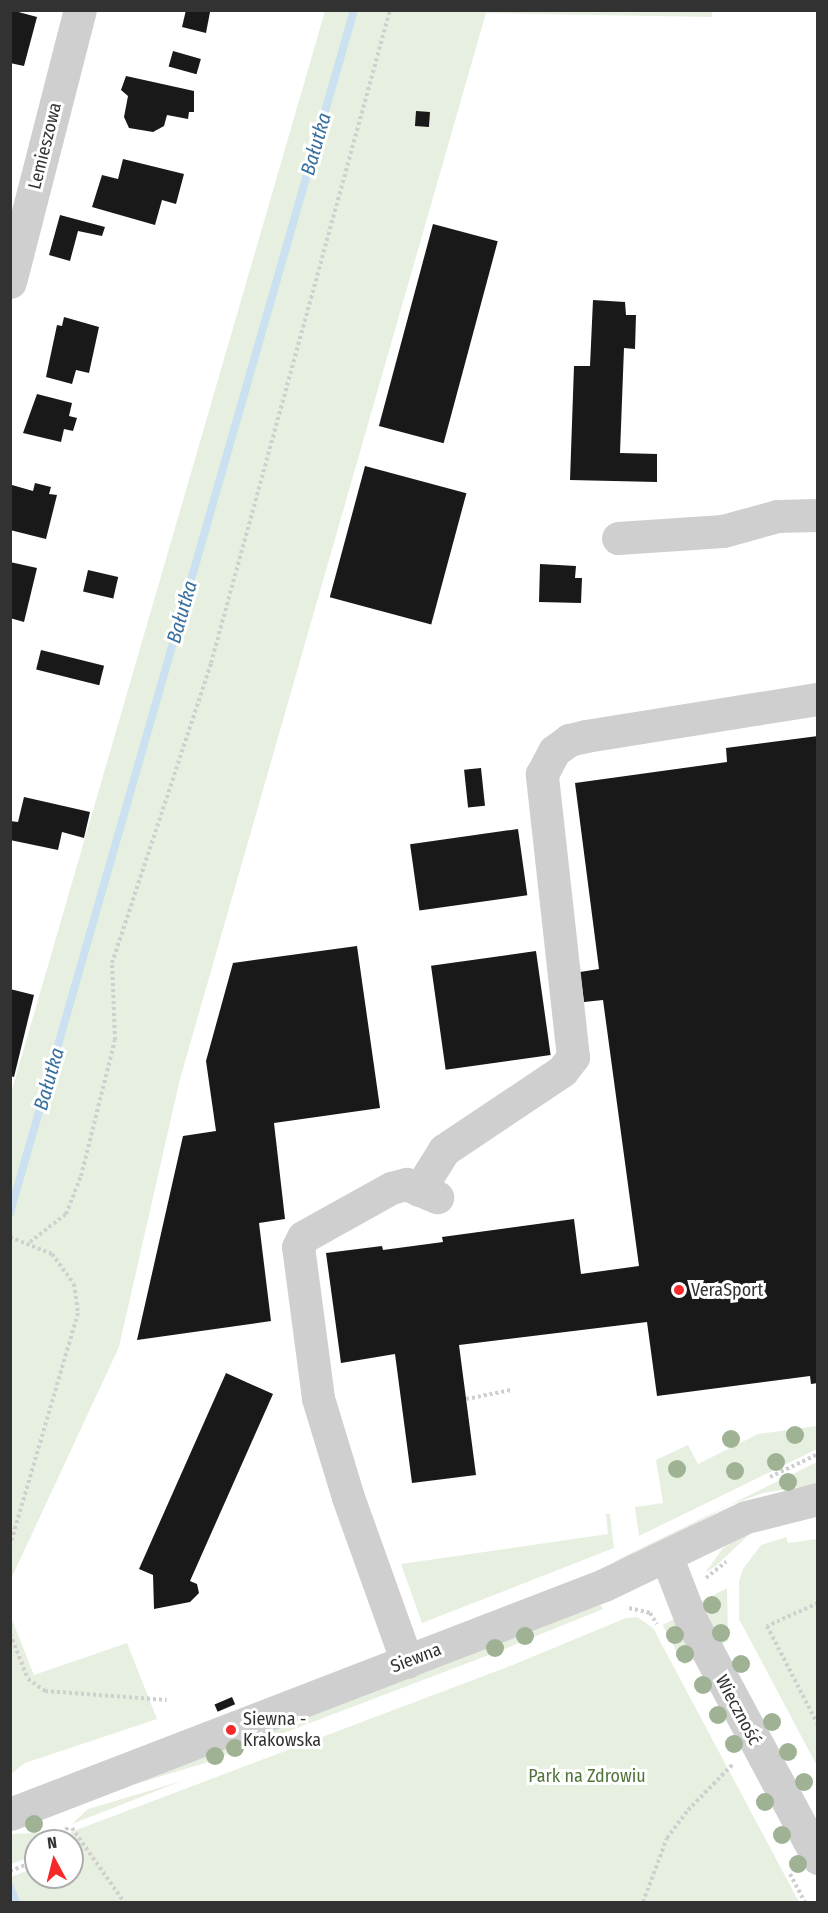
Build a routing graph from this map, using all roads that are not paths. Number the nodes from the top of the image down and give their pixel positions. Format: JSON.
{"nodes":[{"id":1,"x":80,"y":10,"type":"edge"},
{"id":2,"x":11,"y":278,"type":"edge"},
{"id":3,"x":818,"y":515,"type":"edge"},
{"id":4,"x":618,"y":538,"type":"dead end"},
{"id":5,"x":818,"y":699,"type":"edge"},
{"id":6,"x":818,"y":1499,"type":"edge"},
{"id":7,"x":667,"y":1558,"type":"junction"},
{"id":8,"x":407,"y":1662,"type":"junction"},
{"id":9,"x":10,"y":1814,"type":"edge"},
{"id":10,"x":818,"y":1858,"type":"edge"}],
"edges":[{"from":1,"to":2,"type":"street","name":"Lemieszowa"},
{"from":3,"to":4,"type":"street"},
{"from":5,"to":8,"type":"street"},
{"from":6,"to":7,"type":"street","name":"Siewna"},
{"from":7,"to":8,"type":"street","name":"Siewna"},
{"from":7,"to":10,"type":"street","name":"Wieczność"},
{"from":8,"to":9,"type":"street","name":"Siewna"}]}
